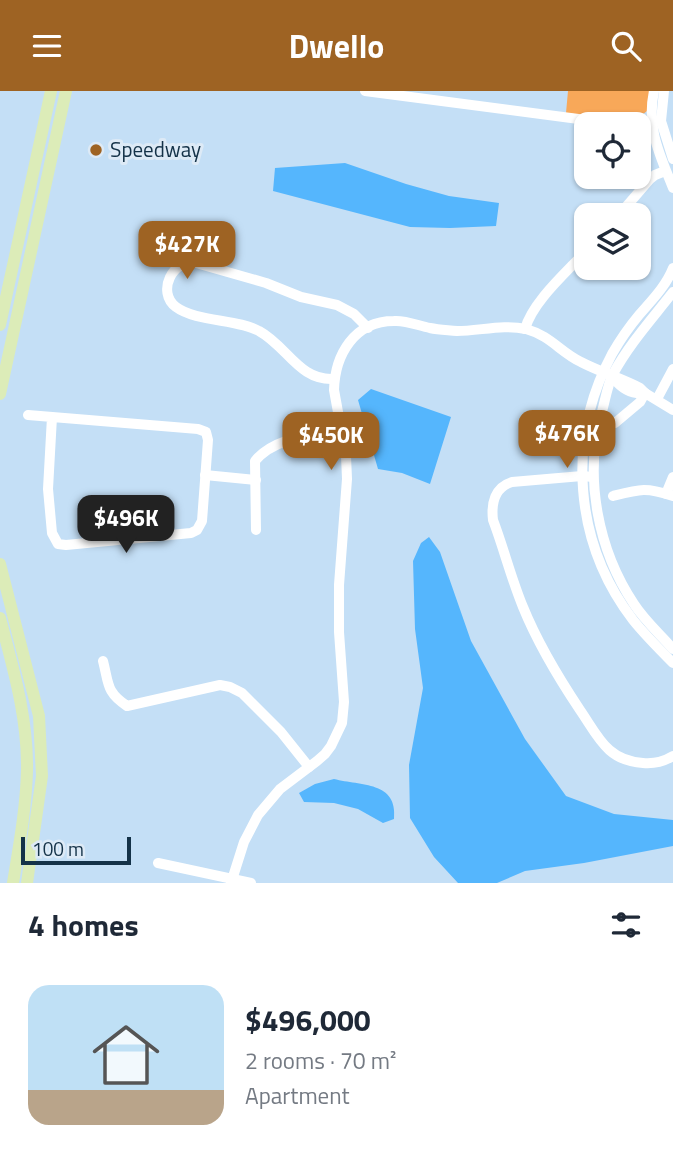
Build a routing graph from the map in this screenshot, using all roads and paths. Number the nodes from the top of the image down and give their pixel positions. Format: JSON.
{"nodes":[{"id":1,"x":51,"y":91,"type":"edge"},
{"id":2,"x":66,"y":91,"type":"edge"},
{"id":3,"x":365,"y":91,"type":"edge"},
{"id":4,"x":654,"y":91,"type":"edge"},
{"id":5,"x":664,"y":91,"type":"edge"},
{"id":6,"x":656,"y":121,"type":"junction"},
{"id":7,"x":673,"y":159,"type":"edge"},
{"id":8,"x":665,"y":171,"type":"junction"},
{"id":9,"x":673,"y":188,"type":"edge"},
{"id":10,"x":629,"y":203,"type":"edge"},
{"id":11,"x":574,"y":264,"type":"edge"},
{"id":12,"x":673,"y":268,"type":"edge"},
{"id":13,"x":673,"y":292,"type":"edge"},
{"id":14,"x":0,"y":325,"type":"edge"},
{"id":15,"x":368,"y":328,"type":"junction"},
{"id":16,"x":525,"y":329,"type":"junction"},
{"id":17,"x":673,"y":369,"type":"edge"},
{"id":18,"x":607,"y":374,"type":"junction"},
{"id":19,"x":334,"y":379,"type":"junction"},
{"id":20,"x":645,"y":393,"type":"junction"},
{"id":21,"x":0,"y":394,"type":"edge"},
{"id":22,"x":657,"y":399,"type":"junction"},
{"id":23,"x":673,"y":410,"type":"edge"},
{"id":24,"x":28,"y":415,"type":"dead end"},
{"id":25,"x":52,"y":417,"type":"junction"},
{"id":26,"x":615,"y":423,"type":"dead end"},
{"id":27,"x":341,"y":429,"type":"junction"},
{"id":28,"x":205,"y":475,"type":"junction"},
{"id":29,"x":588,"y":476,"type":"junction"},
{"id":30,"x":673,"y":477,"type":"edge"},
{"id":31,"x":256,"y":479,"type":"junction"},
{"id":32,"x":669,"y":495,"type":"edge"},
{"id":33,"x":613,"y":496,"type":"dead end"},
{"id":34,"x":256,"y":530,"type":"dead end"},
{"id":35,"x":0,"y":564,"type":"edge"},
{"id":36,"x":0,"y":618,"type":"edge"},
{"id":37,"x":673,"y":649,"type":"edge"},
{"id":38,"x":103,"y":661,"type":"dead end"},
{"id":39,"x":673,"y":663,"type":"edge"},
{"id":40,"x":673,"y":756,"type":"edge"},
{"id":41,"x":309,"y":767,"type":"junction"},
{"id":42,"x":158,"y":863,"type":"dead end"},
{"id":43,"x":231,"y":881,"type":"edge"},
{"id":44,"x":13,"y":883,"type":"edge"},
{"id":45,"x":27,"y":883,"type":"edge"},
{"id":46,"x":251,"y":883,"type":"edge"}],
"edges":[{"from":1,"to":14,"type":"main road"},
{"from":2,"to":21,"type":"main road"},
{"from":3,"to":6,"type":"street"},
{"from":4,"to":6,"type":"street"},
{"from":5,"to":6,"type":"street"},
{"from":6,"to":7,"type":"street"},
{"from":6,"to":8,"type":"street"},
{"from":8,"to":9,"type":"street"},
{"from":8,"to":10,"type":"street"},
{"from":11,"to":16,"type":"street"},
{"from":12,"to":18,"type":"street"},
{"from":13,"to":18,"type":"street"},
{"from":15,"to":16,"type":"street"},
{"from":15,"to":19,"type":"street"},
{"from":15,"to":19,"type":"street"},
{"from":16,"to":18,"type":"street"},
{"from":17,"to":22,"type":"street"},
{"from":18,"to":20,"type":"street"},
{"from":18,"to":29,"type":"street"},
{"from":19,"to":27,"type":"street"},
{"from":20,"to":22,"type":"street"},
{"from":20,"to":26,"type":"street"},
{"from":22,"to":23,"type":"street"},
{"from":24,"to":25,"type":"street"},
{"from":25,"to":28,"type":"street"},
{"from":25,"to":28,"type":"street"},
{"from":27,"to":31,"type":"street"},
{"from":27,"to":41,"type":"street"},
{"from":28,"to":31,"type":"street"},
{"from":29,"to":37,"type":"street"},
{"from":29,"to":39,"type":"street"},
{"from":29,"to":40,"type":"street"},
{"from":30,"to":32,"type":"street"},
{"from":31,"to":34,"type":"street"},
{"from":32,"to":33,"type":"street"},
{"from":35,"to":45,"type":"main road"},
{"from":36,"to":44,"type":"main road"},
{"from":38,"to":41,"type":"street"},
{"from":41,"to":43,"type":"street"},
{"from":42,"to":43,"type":"street"},
{"from":43,"to":46,"type":"street"}]}
